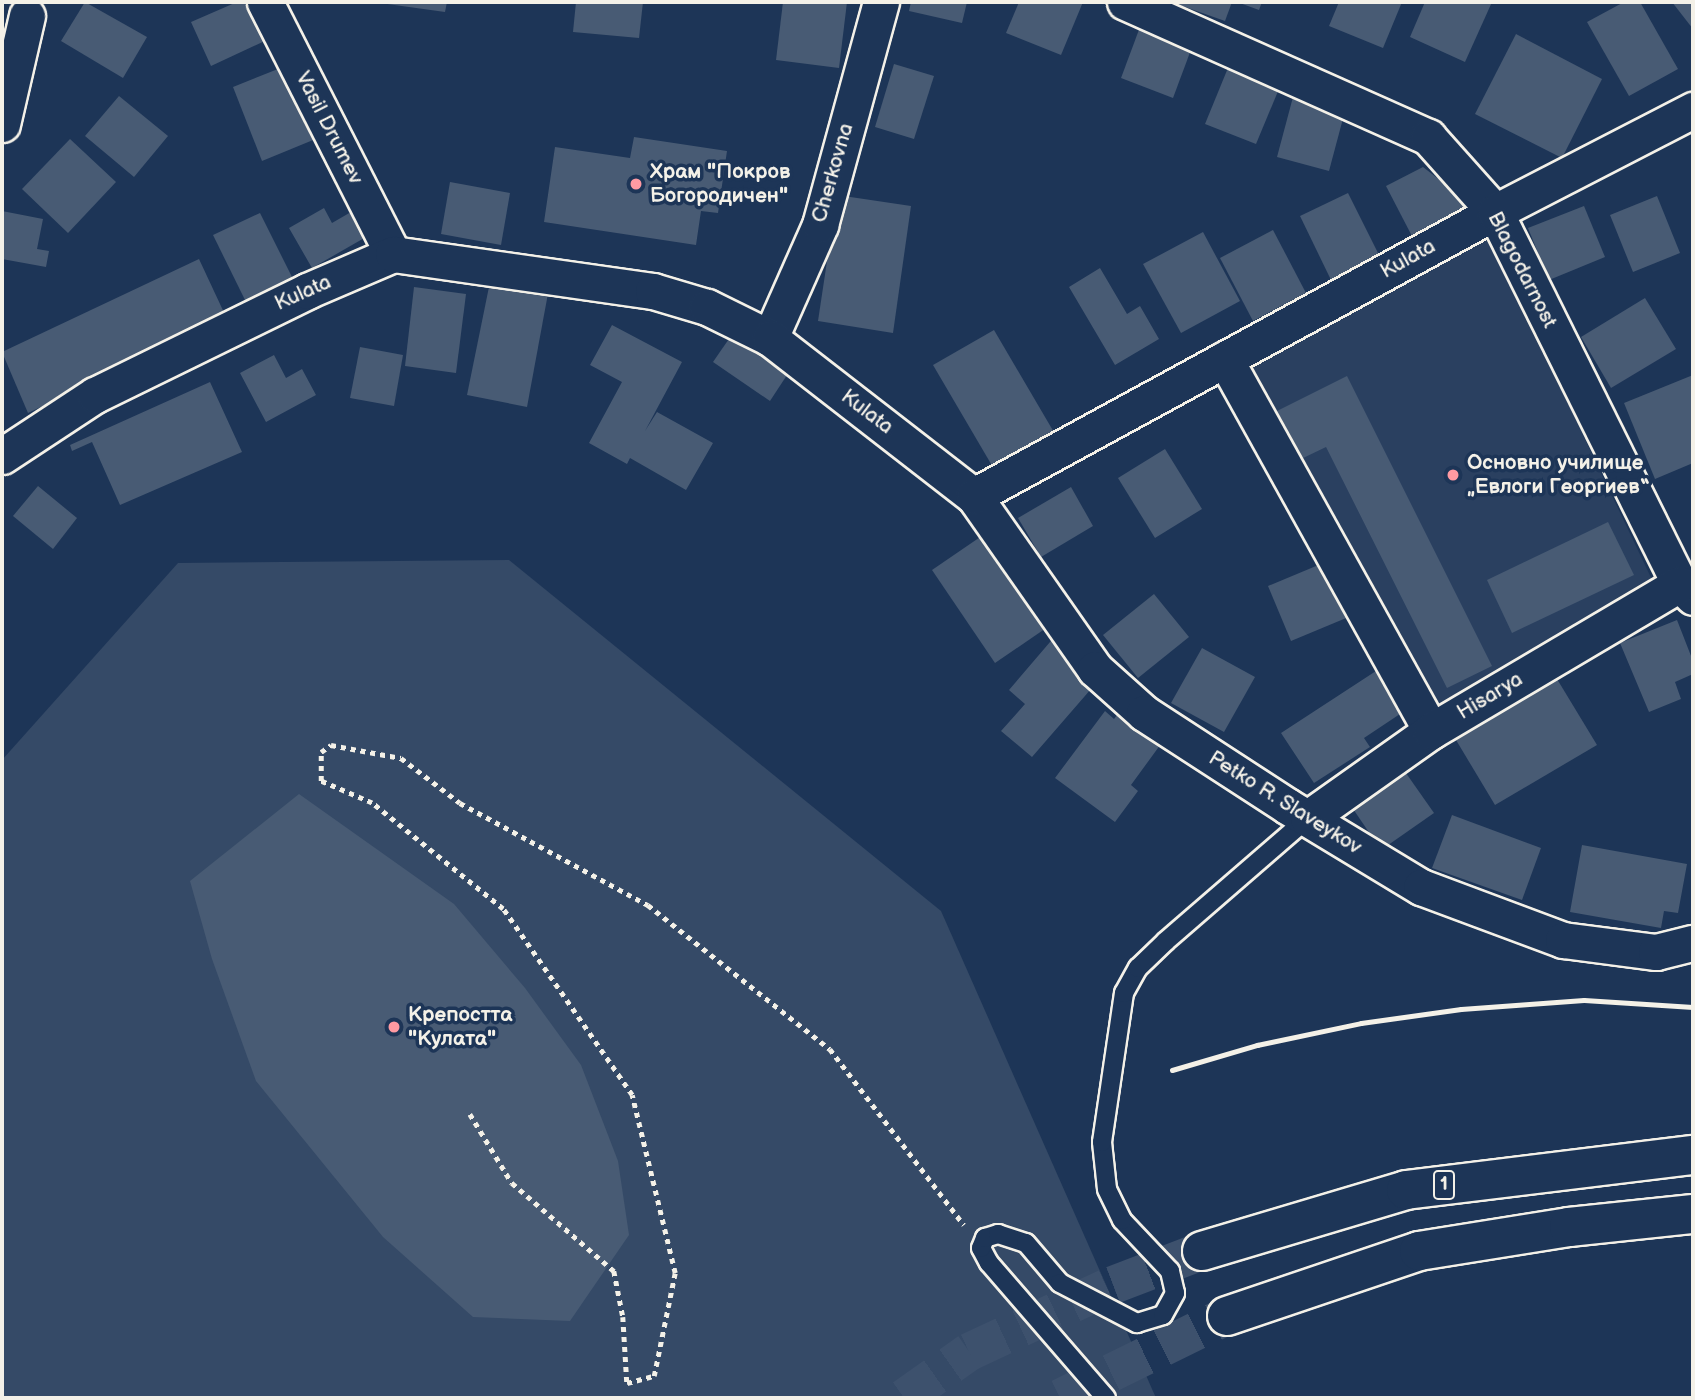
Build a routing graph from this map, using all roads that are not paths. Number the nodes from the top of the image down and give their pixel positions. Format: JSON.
{"nodes":[{"id":1,"x":265,"y":2,"type":"edge"},
{"id":2,"x":881,"y":2,"type":"edge"},
{"id":3,"x":1125,"y":2,"type":"edge"},
{"id":4,"x":32,"y":9,"type":"edge"},
{"id":5,"x":2,"y":44,"type":"edge"},
{"id":6,"x":1693,"y":110,"type":"edge"},
{"id":7,"x":2,"y":124,"type":"edge"},
{"id":8,"x":1495,"y":212,"type":"junction"},
{"id":9,"x":394,"y":254,"type":"junction"},
{"id":10,"x":770,"y":338,"type":"junction"},
{"id":11,"x":1224,"y":359,"type":"junction"},
{"id":12,"x":2,"y":456,"type":"edge"},
{"id":13,"x":974,"y":496,"type":"junction"},
{"id":14,"x":1686,"y":590,"type":"edge"},
{"id":15,"x":1431,"y":731,"type":"junction"},
{"id":16,"x":1308,"y":818,"type":"junction"},
{"id":17,"x":1693,"y":943,"type":"edge"},
{"id":18,"x":1693,"y":1155,"type":"edge"},
{"id":19,"x":1693,"y":1214,"type":"edge"},
{"id":20,"x":1202,"y":1251,"type":"tunnel mouth"},
{"id":21,"x":1227,"y":1316,"type":"tunnel mouth"},
{"id":22,"x":1106,"y":1398,"type":"edge"}],
"edges":[{"from":1,"to":9,"type":"street","name":"Vasil Drumev"},
{"from":2,"to":10,"type":"street","name":"Cherkovna"},
{"from":3,"to":8,"type":"street","name":"Blagodarnost"},
{"from":4,"to":5,"type":"street"},
{"from":4,"to":7,"type":"street"},
{"from":6,"to":8,"type":"street","name":"Kulata"},
{"from":8,"to":11,"type":"street","name":"Kulata"},
{"from":8,"to":14,"type":"street","name":"Blagodarnost"},
{"from":9,"to":10,"type":"street","name":"Kulata"},
{"from":9,"to":12,"type":"street","name":"Kulata"},
{"from":10,"to":13,"type":"street","name":"Kulata"},
{"from":11,"to":13,"type":"street","name":"Kulata"},
{"from":11,"to":15,"type":"street"},
{"from":13,"to":16,"type":"street","name":"Petko R. Slaveykov"},
{"from":14,"to":15,"type":"street","name":"Hisarya"},
{"from":15,"to":16,"type":"street","name":"Hisarya"},
{"from":16,"to":17,"type":"street","name":"Petko R. Slaveykov"},
{"from":16,"to":22,"type":"lane"},
{"from":18,"to":20,"type":"main road","number":"1"},
{"from":19,"to":21,"type":"main road"}]}
